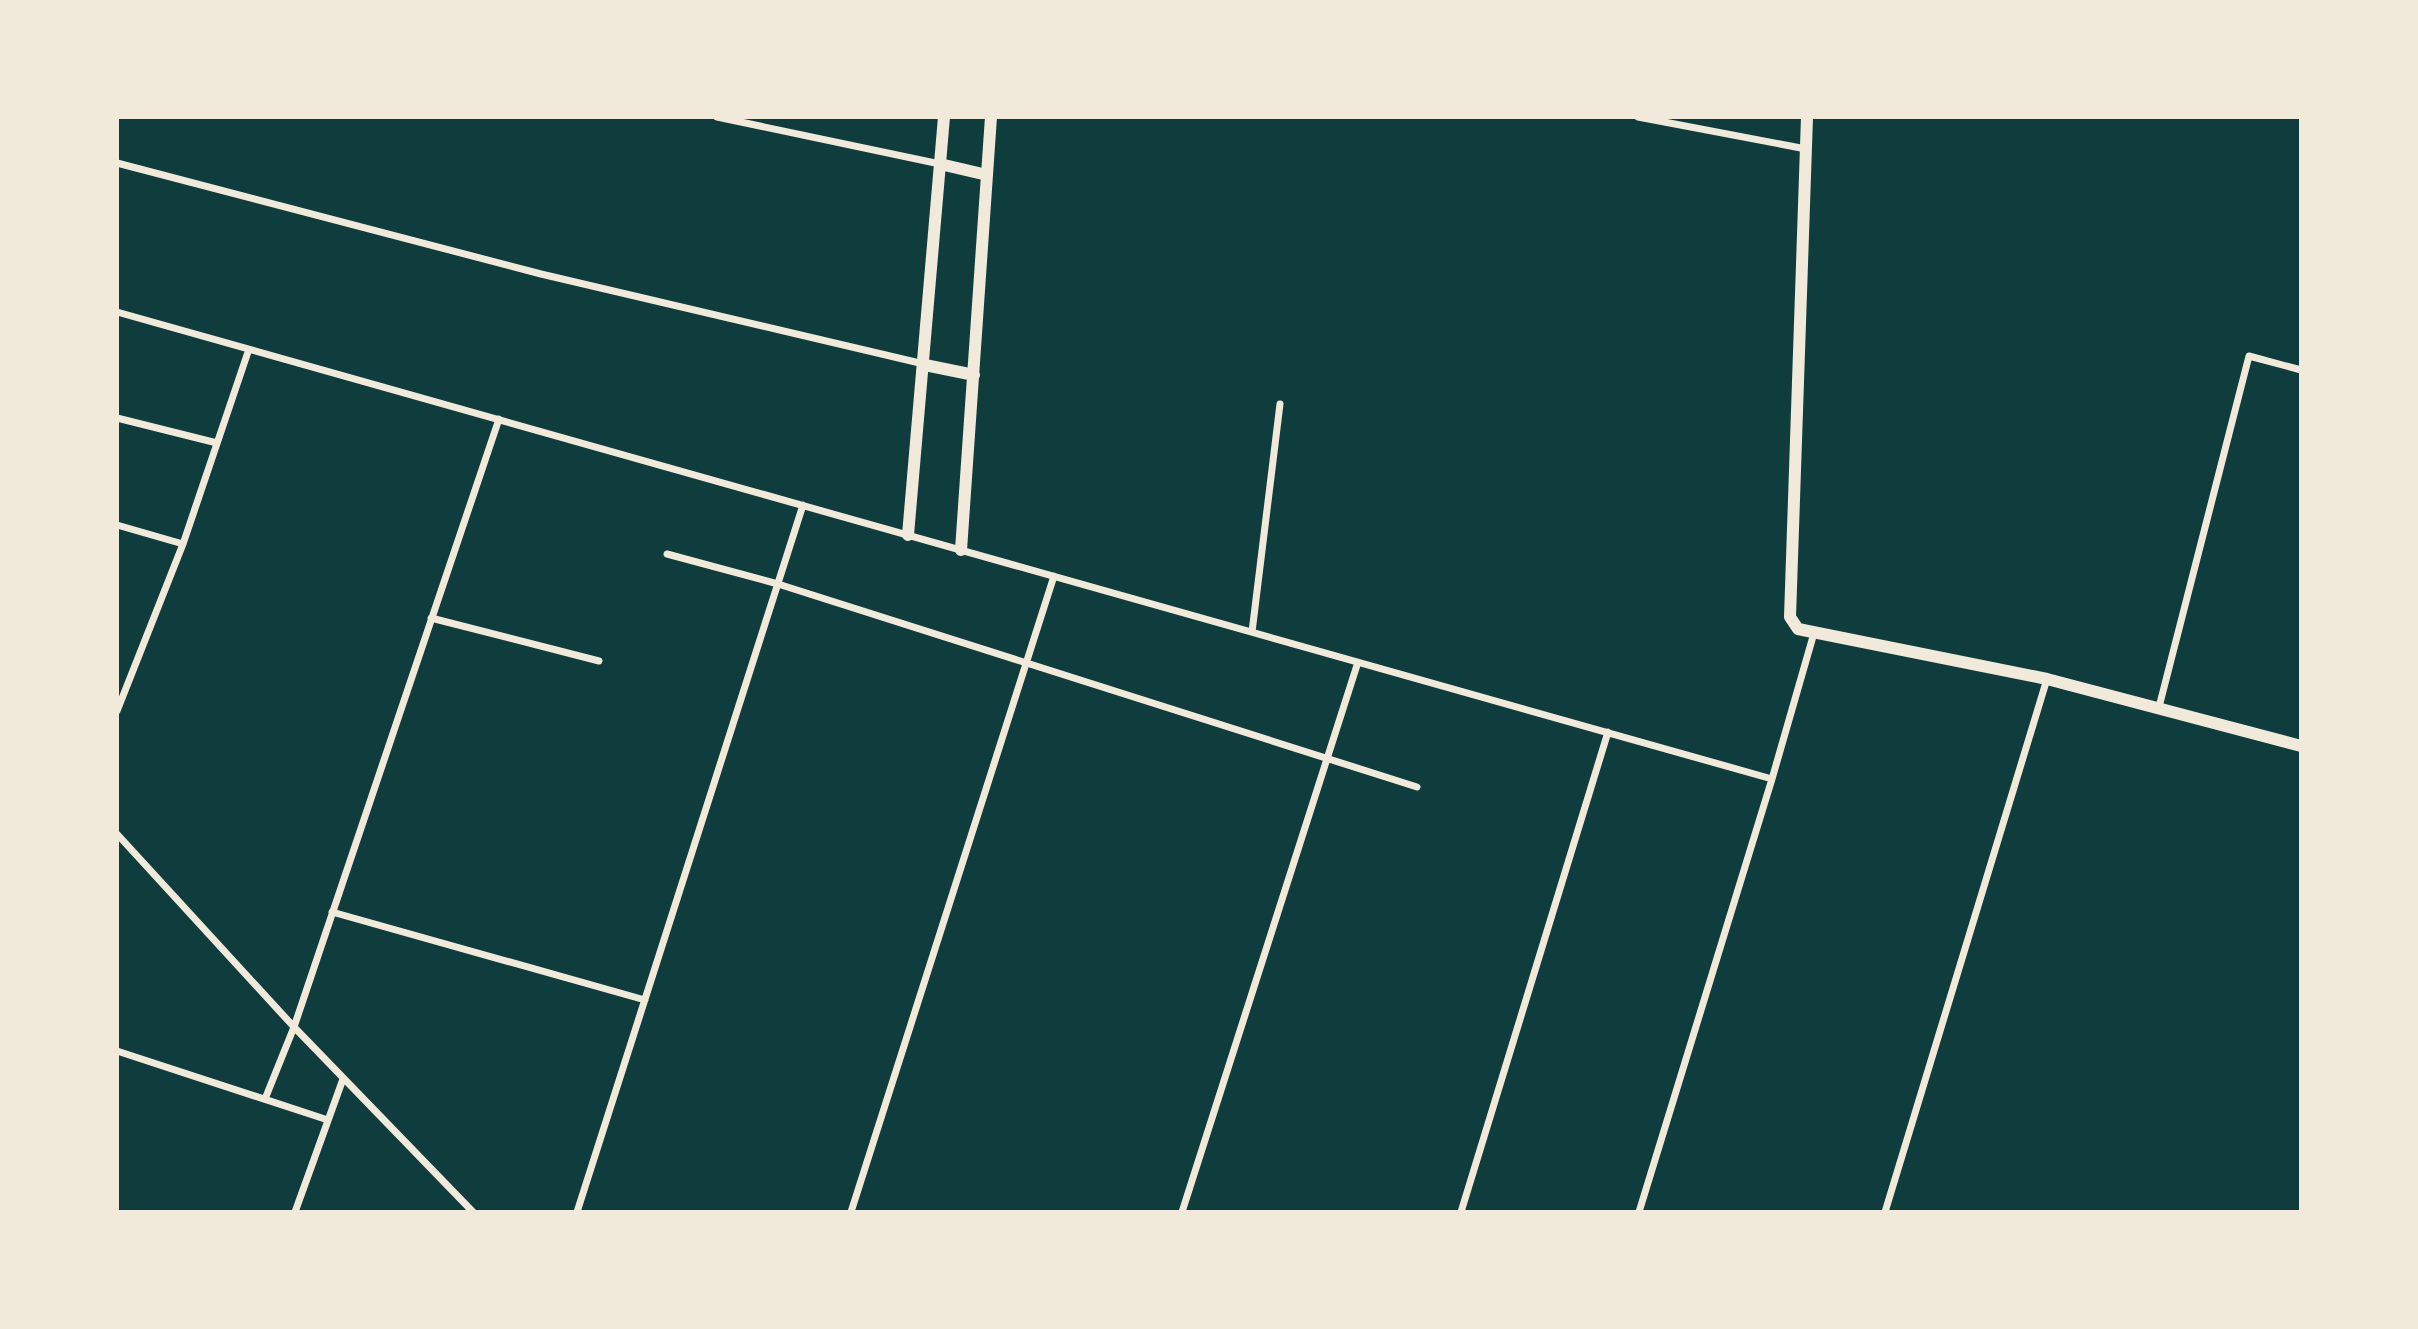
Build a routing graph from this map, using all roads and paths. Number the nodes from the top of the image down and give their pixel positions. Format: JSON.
{"nodes":[{"id":1,"x":717,"y":117,"type":"edge"},
{"id":2,"x":944,"y":117,"type":"edge"},
{"id":3,"x":991,"y":117,"type":"edge"},
{"id":4,"x":1638,"y":117,"type":"edge"},
{"id":5,"x":1807,"y":117,"type":"edge"},
{"id":6,"x":1806,"y":149,"type":"junction"},
{"id":7,"x":117,"y":163,"type":"edge"},
{"id":8,"x":940,"y":164,"type":"junction"},
{"id":9,"x":988,"y":175,"type":"junction"},
{"id":10,"x":117,"y":312,"type":"edge"},
{"id":11,"x":248,"y":349,"type":"junction"},
{"id":12,"x":925,"y":365,"type":"junction"},
{"id":13,"x":2301,"y":370,"type":"edge"},
{"id":14,"x":974,"y":375,"type":"junction"},
{"id":15,"x":1280,"y":404,"type":"dead end"},
{"id":16,"x":117,"y":418,"type":"edge"},
{"id":17,"x":499,"y":419,"type":"junction"},
{"id":18,"x":217,"y":443,"type":"junction"},
{"id":19,"x":803,"y":505,"type":"junction"},
{"id":20,"x":117,"y":525,"type":"edge"},
{"id":21,"x":908,"y":535,"type":"junction"},
{"id":22,"x":183,"y":544,"type":"junction"},
{"id":23,"x":961,"y":550,"type":"junction"},
{"id":24,"x":667,"y":554,"type":"dead end"},
{"id":25,"x":1054,"y":576,"type":"junction"},
{"id":26,"x":778,"y":584,"type":"junction"},
{"id":27,"x":431,"y":618,"type":"junction"},
{"id":28,"x":1252,"y":632,"type":"junction"},
{"id":29,"x":1814,"y":633,"type":"junction"},
{"id":30,"x":599,"y":661,"type":"dead end"},
{"id":31,"x":1358,"y":662,"type":"junction"},
{"id":32,"x":1026,"y":663,"type":"junction"},
{"id":33,"x":2047,"y":679,"type":"junction"},
{"id":34,"x":2159,"y":707,"type":"junction"},
{"id":35,"x":117,"y":710,"type":"edge"},
{"id":36,"x":1608,"y":733,"type":"junction"},
{"id":37,"x":2301,"y":746,"type":"edge"},
{"id":38,"x":1327,"y":760,"type":"junction"},
{"id":39,"x":1772,"y":779,"type":"junction"},
{"id":40,"x":1417,"y":787,"type":"dead end"},
{"id":41,"x":117,"y":834,"type":"edge"},
{"id":42,"x":332,"y":912,"type":"junction"},
{"id":43,"x":645,"y":1000,"type":"junction"},
{"id":44,"x":294,"y":1027,"type":"junction"},
{"id":45,"x":117,"y":1051,"type":"edge"},
{"id":46,"x":343,"y":1079,"type":"junction"},
{"id":47,"x":265,"y":1099,"type":"junction"},
{"id":48,"x":328,"y":1119,"type":"junction"},
{"id":49,"x":295,"y":1212,"type":"edge"},
{"id":50,"x":473,"y":1212,"type":"edge"},
{"id":51,"x":577,"y":1212,"type":"edge"},
{"id":52,"x":851,"y":1212,"type":"edge"},
{"id":53,"x":1182,"y":1212,"type":"edge"},
{"id":54,"x":1461,"y":1212,"type":"edge"},
{"id":55,"x":1639,"y":1212,"type":"edge"},
{"id":56,"x":1885,"y":1212,"type":"edge"}],
"edges":[{"from":1,"to":8,"type":"street"},
{"from":2,"to":8,"type":"street"},
{"from":3,"to":9,"type":"street"},
{"from":4,"to":6,"type":"street"},
{"from":5,"to":6,"type":"street"},
{"from":6,"to":29,"type":"street"},
{"from":7,"to":12,"type":"street"},
{"from":8,"to":9,"type":"street"},
{"from":8,"to":12,"type":"street"},
{"from":9,"to":14,"type":"street"},
{"from":10,"to":11,"type":"street"},
{"from":11,"to":17,"type":"street"},
{"from":11,"to":18,"type":"street"},
{"from":12,"to":14,"type":"street"},
{"from":12,"to":21,"type":"street"},
{"from":13,"to":34,"type":"street"},
{"from":14,"to":23,"type":"street"},
{"from":15,"to":28,"type":"street"},
{"from":16,"to":18,"type":"street"},
{"from":17,"to":19,"type":"street"},
{"from":17,"to":27,"type":"street"},
{"from":18,"to":22,"type":"street"},
{"from":19,"to":21,"type":"street"},
{"from":19,"to":26,"type":"street"},
{"from":20,"to":22,"type":"street"},
{"from":21,"to":23,"type":"street"},
{"from":22,"to":35,"type":"street"},
{"from":23,"to":25,"type":"street"},
{"from":24,"to":26,"type":"street"},
{"from":25,"to":28,"type":"street"},
{"from":25,"to":32,"type":"street"},
{"from":26,"to":32,"type":"street"},
{"from":26,"to":43,"type":"street"},
{"from":27,"to":30,"type":"street"},
{"from":27,"to":42,"type":"street"},
{"from":28,"to":31,"type":"street"},
{"from":29,"to":33,"type":"street"},
{"from":29,"to":39,"type":"street"},
{"from":31,"to":36,"type":"street"},
{"from":31,"to":38,"type":"street"},
{"from":32,"to":38,"type":"street"},
{"from":32,"to":52,"type":"street"},
{"from":33,"to":34,"type":"street"},
{"from":33,"to":56,"type":"street"},
{"from":34,"to":37,"type":"street"},
{"from":36,"to":39,"type":"street"},
{"from":36,"to":54,"type":"street"},
{"from":38,"to":40,"type":"street"},
{"from":38,"to":53,"type":"street"},
{"from":39,"to":55,"type":"street"},
{"from":41,"to":44,"type":"street"},
{"from":42,"to":43,"type":"street"},
{"from":42,"to":44,"type":"street"},
{"from":43,"to":51,"type":"street"},
{"from":44,"to":46,"type":"street"},
{"from":44,"to":47,"type":"street"},
{"from":45,"to":47,"type":"street"},
{"from":46,"to":48,"type":"street"},
{"from":46,"to":50,"type":"street"},
{"from":47,"to":48,"type":"street"},
{"from":48,"to":49,"type":"street"}]}
